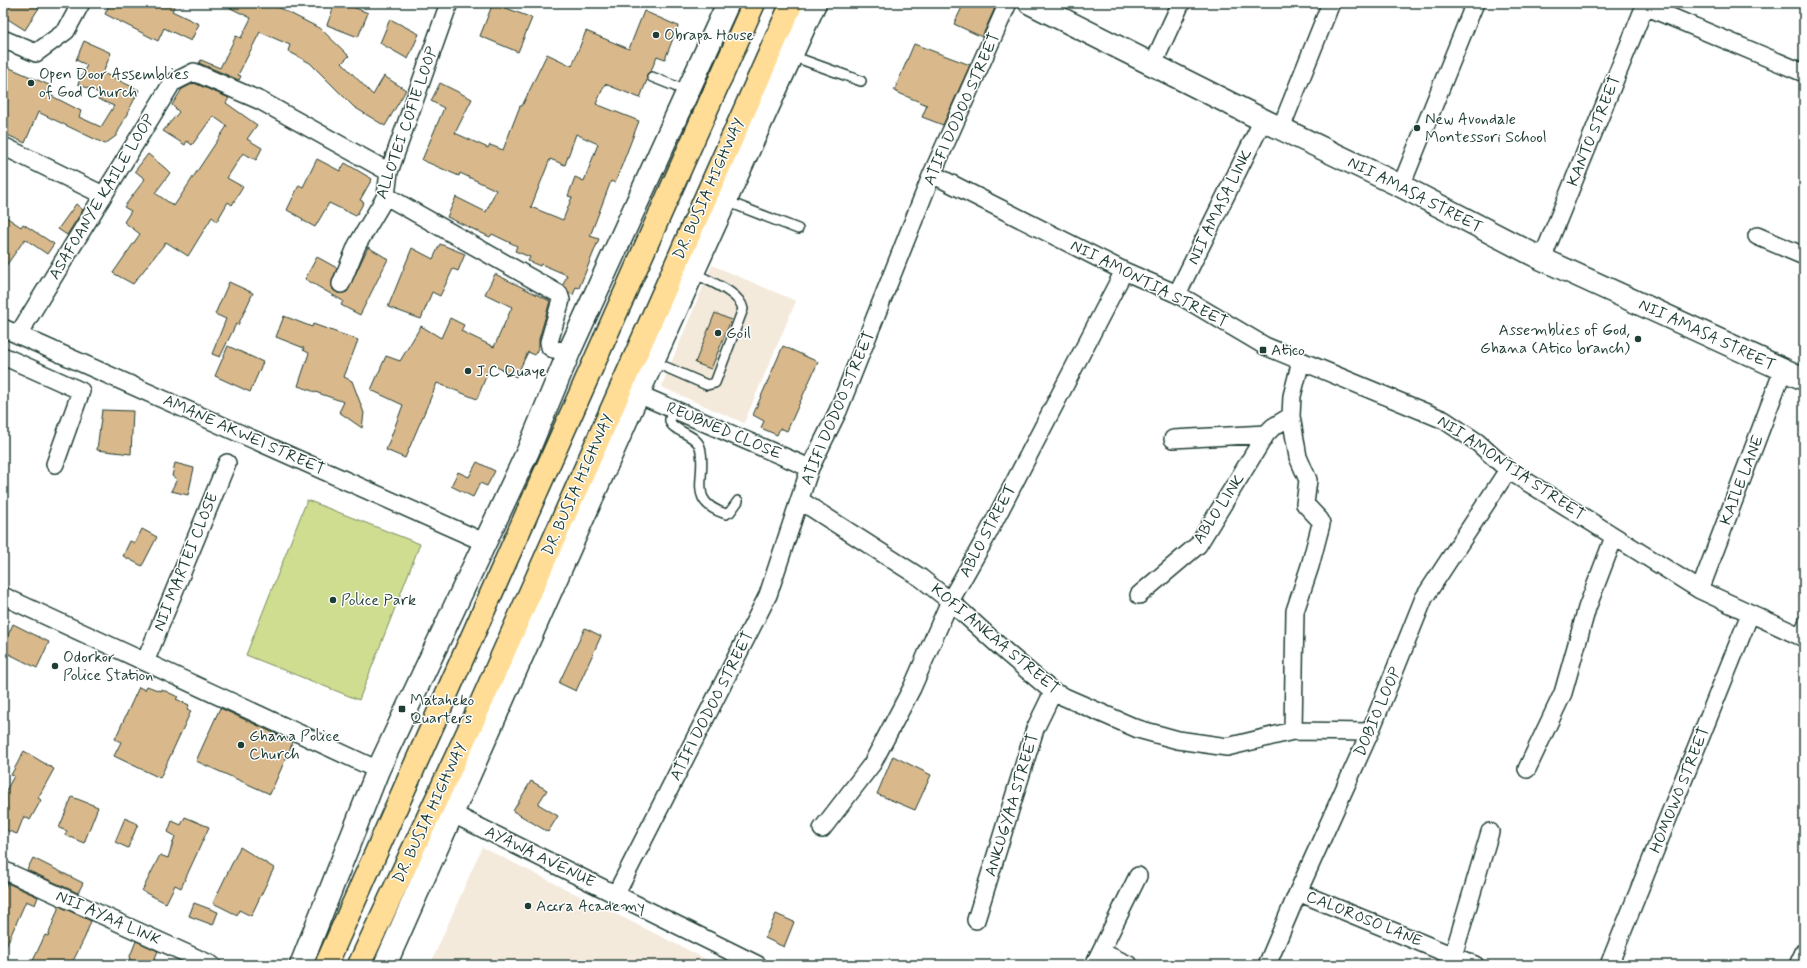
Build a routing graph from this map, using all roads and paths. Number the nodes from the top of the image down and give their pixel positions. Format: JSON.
{"nodes":[{"id":1,"x":81,"y":3,"type":"edge"},
{"id":2,"x":449,"y":3,"type":"edge"},
{"id":3,"x":728,"y":3,"type":"edge"},
{"id":4,"x":754,"y":3,"type":"edge"},
{"id":5,"x":792,"y":3,"type":"edge"},
{"id":6,"x":815,"y":3,"type":"edge"},
{"id":7,"x":1008,"y":3,"type":"edge"},
{"id":8,"x":1030,"y":3,"type":"edge"},
{"id":9,"x":1181,"y":3,"type":"edge"},
{"id":10,"x":1331,"y":3,"type":"edge"},
{"id":11,"x":1475,"y":3,"type":"edge"},
{"id":12,"x":1645,"y":4,"type":"edge"},
{"id":13,"x":3,"y":39,"type":"edge"},
{"id":14,"x":792,"y":56,"type":"junction"},
{"id":15,"x":1153,"y":64,"type":"junction"},
{"id":16,"x":1804,"y":73,"type":"edge"},
{"id":17,"x":652,"y":77,"type":"dead end"},
{"id":18,"x":861,"y":81,"type":"dead end"},
{"id":19,"x":687,"y":91,"type":"junction"},
{"id":20,"x":1272,"y":124,"type":"junction"},
{"id":21,"x":3,"y":146,"type":"edge"},
{"id":22,"x":389,"y":172,"type":"junction"},
{"id":23,"x":932,"y":174,"type":"junction"},
{"id":24,"x":1401,"y":186,"type":"junction"},
{"id":25,"x":103,"y":195,"type":"junction"},
{"id":26,"x":386,"y":196,"type":"junction"},
{"id":27,"x":726,"y":201,"type":"junction"},
{"id":28,"x":798,"y":229,"type":"dead end"},
{"id":29,"x":1757,"y":236,"type":"dead end"},
{"id":30,"x":1804,"y":256,"type":"edge"},
{"id":31,"x":1542,"y":259,"type":"junction"},
{"id":32,"x":1124,"y":271,"type":"junction"},
{"id":33,"x":694,"y":273,"type":"junction"},
{"id":34,"x":341,"y":284,"type":"dead end"},
{"id":35,"x":1177,"y":294,"type":"junction"},
{"id":36,"x":11,"y":331,"type":"edge"},
{"id":37,"x":569,"y":352,"type":"junction"},
{"id":38,"x":3,"y":356,"type":"edge"},
{"id":39,"x":1301,"y":361,"type":"junction"},
{"id":40,"x":654,"y":362,"type":"junction"},
{"id":41,"x":1783,"y":370,"type":"junction"},
{"id":42,"x":1804,"y":379,"type":"edge"},
{"id":43,"x":638,"y":394,"type":"junction"},
{"id":44,"x":673,"y":409,"type":"junction"},
{"id":45,"x":1291,"y":416,"type":"junction"},
{"id":46,"x":1266,"y":434,"type":"junction"},
{"id":47,"x":1172,"y":439,"type":"dead end"},
{"id":48,"x":227,"y":463,"type":"dead end"},
{"id":49,"x":55,"y":464,"type":"dead end"},
{"id":50,"x":810,"y":468,"type":"junction"},
{"id":51,"x":1508,"y":470,"type":"junction"},
{"id":52,"x":738,"y":501,"type":"dead end"},
{"id":53,"x":801,"y":501,"type":"junction"},
{"id":54,"x":1614,"y":537,"type":"junction"},
{"id":55,"x":486,"y":543,"type":"junction"},
{"id":56,"x":1700,"y":590,"type":"junction"},
{"id":57,"x":1139,"y":595,"type":"dead end"},
{"id":58,"x":3,"y":596,"type":"edge"},
{"id":59,"x":950,"y":601,"type":"junction"},
{"id":60,"x":1750,"y":614,"type":"junction"},
{"id":61,"x":1802,"y":631,"type":"edge"},
{"id":62,"x":145,"y":662,"type":"junction"},
{"id":63,"x":1053,"y":692,"type":"junction"},
{"id":64,"x":1293,"y":731,"type":"junction"},
{"id":65,"x":1370,"y":732,"type":"junction"},
{"id":66,"x":1527,"y":769,"type":"dead end"},
{"id":67,"x":378,"y":770,"type":"junction"},
{"id":68,"x":451,"y":813,"type":"junction"},
{"id":69,"x":822,"y":829,"type":"dead end"},
{"id":70,"x":1490,"y":832,"type":"dead end"},
{"id":71,"x":3,"y":870,"type":"edge"},
{"id":72,"x":1138,"y":876,"type":"dead end"},
{"id":73,"x":1298,"y":892,"type":"junction"},
{"id":74,"x":616,"y":894,"type":"junction"},
{"id":75,"x":976,"y":920,"type":"dead end"},
{"id":76,"x":1804,"y":952,"type":"edge"},
{"id":77,"x":1453,"y":956,"type":"junction"},
{"id":78,"x":1097,"y":959,"type":"edge"},
{"id":79,"x":212,"y":965,"type":"edge"},
{"id":80,"x":301,"y":965,"type":"edge"},
{"id":81,"x":326,"y":965,"type":"edge"},
{"id":82,"x":360,"y":965,"type":"edge"},
{"id":83,"x":385,"y":965,"type":"edge"},
{"id":84,"x":758,"y":965,"type":"edge"},
{"id":85,"x":1129,"y":965,"type":"edge"},
{"id":86,"x":1267,"y":965,"type":"edge"},
{"id":87,"x":1475,"y":965,"type":"edge"},
{"id":88,"x":1610,"y":965,"type":"edge"},
{"id":89,"x":1798,"y":965,"type":"edge"}],
"edges":[{"from":1,"to":13,"type":"street"},
{"from":2,"to":22,"type":"street","name":"ALLOTEI COFIE LOOP"},
{"from":3,"to":19,"type":"street"},
{"from":4,"to":81,"type":"highway","name":"DR. BUSIA HIGHWAY"},
{"from":5,"to":82,"type":"highway","name":"DR. BUSIA HIGHWAY"},
{"from":6,"to":14,"type":"street","name":"DR. BUSIA HIGHWAY"},
{"from":7,"to":23,"type":"street","name":"ATIFI DODOO STREET"},
{"from":8,"to":15,"type":"street","name":"NII AMASA STREET"},
{"from":9,"to":15,"type":"street"},
{"from":10,"to":20,"type":"street","name":"NII AMASA LINK"},
{"from":11,"to":24,"type":"street"},
{"from":12,"to":16,"type":"street"},
{"from":12,"to":31,"type":"street","name":"KANTO STREET"},
{"from":14,"to":18,"type":"lane"},
{"from":14,"to":27,"type":"street","name":"DR. BUSIA HIGHWAY"},
{"from":15,"to":20,"type":"street","name":"NII AMASA STREET"},
{"from":17,"to":19,"type":"lane"},
{"from":19,"to":37,"type":"street"},
{"from":20,"to":24,"type":"street","name":"NII AMASA STREET"},
{"from":20,"to":35,"type":"street","name":"NII AMASA LINK"},
{"from":21,"to":25,"type":"street"},
{"from":22,"to":25,"type":"street","name":"ASAFOANYE KAILE LOOP"},
{"from":22,"to":26,"type":"street","name":"ALLOTEI COFIE LOOP"},
{"from":23,"to":32,"type":"street","name":"NII AMONTIA STREET"},
{"from":23,"to":50,"type":"street","name":"ATIFI DODOO STREET"},
{"from":24,"to":31,"type":"street","name":"NII AMASA STREET"},
{"from":25,"to":36,"type":"street","name":"ASAFOANYE KAILE LOOP"},
{"from":26,"to":34,"type":"street","name":"ALLOTEI COFIE LOOP"},
{"from":26,"to":37,"type":"street"},
{"from":27,"to":28,"type":"lane"},
{"from":27,"to":33,"type":"street","name":"DR. BUSIA HIGHWAY"},
{"from":29,"to":30,"type":"street"},
{"from":31,"to":41,"type":"street","name":"NII AMASA STREET"},
{"from":32,"to":35,"type":"street","name":"NII AMONTIA STREET"},
{"from":32,"to":59,"type":"street","name":"ABLO STREET"},
{"from":33,"to":40,"type":"street","name":"DR. BUSIA HIGHWAY"},
{"from":33,"to":40,"type":"lane"},
{"from":35,"to":39,"type":"street","name":"NII AMONTIA STREET"},
{"from":36,"to":55,"type":"street","name":"AMANE AKWEI STREET"},
{"from":37,"to":55,"type":"street"},
{"from":38,"to":49,"type":"street"},
{"from":39,"to":45,"type":"street"},
{"from":39,"to":51,"type":"street","name":"NII AMONTIA STREET"},
{"from":40,"to":43,"type":"street","name":"DR. BUSIA HIGHWAY"},
{"from":41,"to":42,"type":"street","name":"NII AMASA STREET"},
{"from":41,"to":56,"type":"street","name":"KAILE LANE"},
{"from":43,"to":44,"type":"street","name":"REUBNED CLOSE"},
{"from":43,"to":68,"type":"street","name":"DR. BUSIA HIGHWAY"},
{"from":44,"to":50,"type":"street","name":"REUBNED CLOSE"},
{"from":44,"to":52,"type":"lane"},
{"from":45,"to":46,"type":"street","name":"ABLO LINK"},
{"from":45,"to":64,"type":"street"},
{"from":46,"to":47,"type":"street"},
{"from":46,"to":57,"type":"street","name":"ABLO LINK"},
{"from":48,"to":62,"type":"street","name":"NII MARTEI CLOSE"},
{"from":50,"to":53,"type":"street","name":"ATIFI DODOO STREET"},
{"from":51,"to":54,"type":"street","name":"NII AMONTIA STREET"},
{"from":51,"to":65,"type":"street","name":"DOBIO LOOP"},
{"from":53,"to":59,"type":"street","name":"KOFI ANKAA STREET"},
{"from":53,"to":74,"type":"street","name":"ATIFI DODOO STREET"},
{"from":54,"to":56,"type":"street","name":"NII AMONTIA STREET"},
{"from":54,"to":66,"type":"street"},
{"from":55,"to":67,"type":"street"},
{"from":56,"to":60,"type":"street","name":"NII AMONTIA STREET"},
{"from":58,"to":62,"type":"street"},
{"from":59,"to":63,"type":"street","name":"KOFI ANKAA STREET"},
{"from":59,"to":69,"type":"street","name":"ABLO STREET"},
{"from":60,"to":61,"type":"street","name":"NII AMONTIA STREET"},
{"from":60,"to":88,"type":"street","name":"HOMOWO STREET"},
{"from":62,"to":67,"type":"street"},
{"from":63,"to":64,"type":"street","name":"KOFI ANKAA STREET"},
{"from":63,"to":75,"type":"street","name":"ANKUGYAA STREET"},
{"from":64,"to":65,"type":"street","name":"KOFI ANKAA STREET"},
{"from":65,"to":73,"type":"street","name":"DOBIO LOOP"},
{"from":67,"to":80,"type":"street"},
{"from":68,"to":74,"type":"street","name":"AYAWA AVENUE"},
{"from":68,"to":83,"type":"street","name":"DR. BUSIA HIGHWAY"},
{"from":70,"to":77,"type":"street"},
{"from":71,"to":79,"type":"street","name":"NII AYAA LINK"},
{"from":72,"to":78,"type":"street"},
{"from":73,"to":77,"type":"street","name":"CALOROSO LANE"},
{"from":73,"to":86,"type":"street","name":"DOBIO LOOP"},
{"from":74,"to":84,"type":"street","name":"AYAWA AVENUE"},
{"from":76,"to":89,"type":"street"},
{"from":77,"to":87,"type":"street","name":"CALOROSO LANE"},
{"from":78,"to":85,"type":"street"}]}
